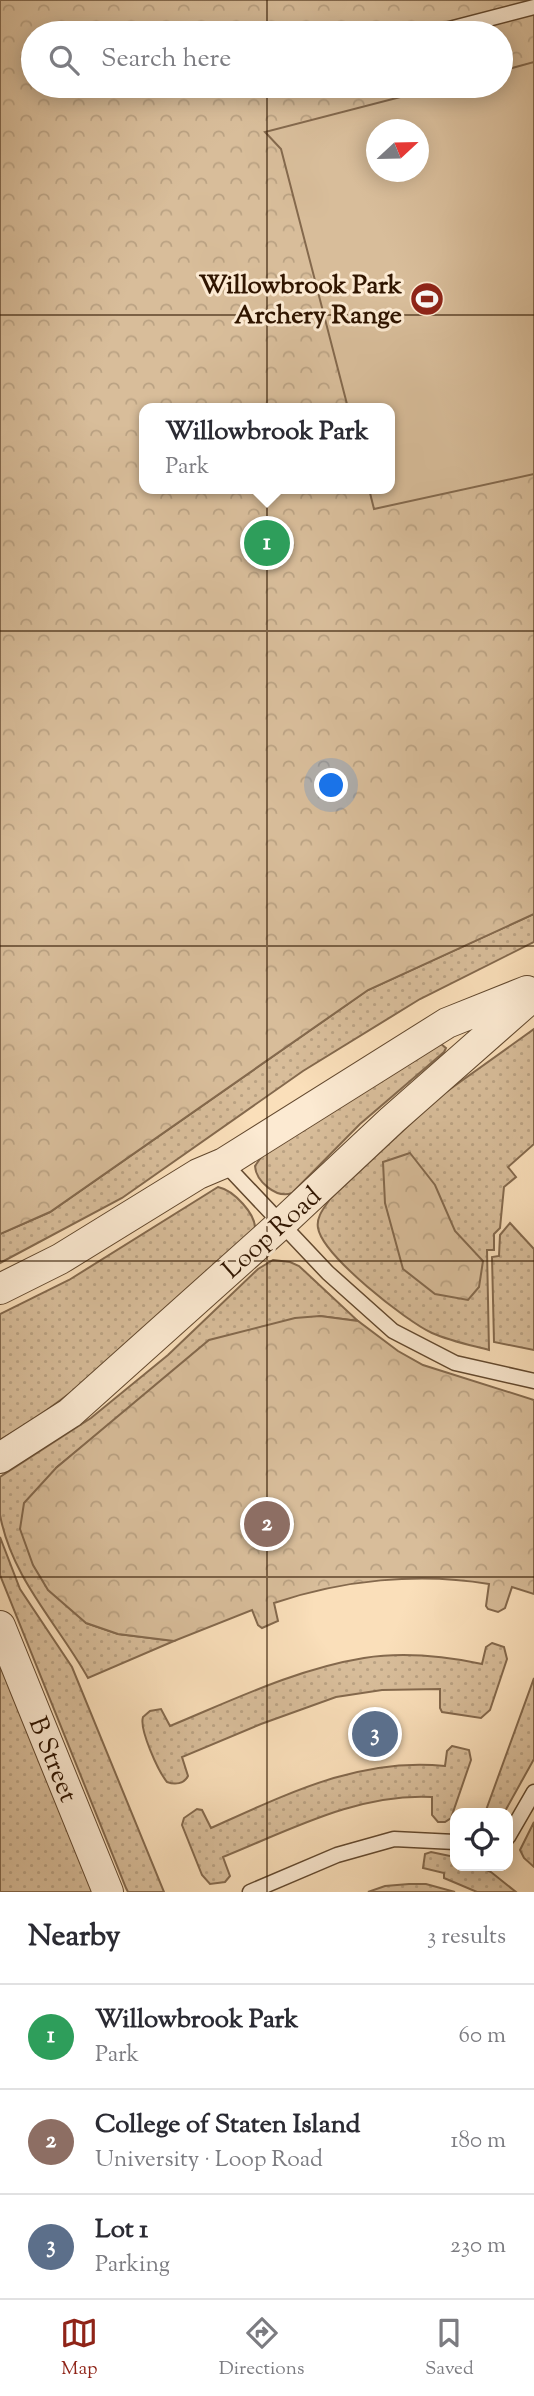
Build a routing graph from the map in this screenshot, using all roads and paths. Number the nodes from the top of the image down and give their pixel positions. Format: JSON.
{"nodes":[{"id":1,"x":534,"y":7,"type":"edge"},
{"id":2,"x":480,"y":21,"type":"edge"},
{"id":3,"x":534,"y":988,"type":"edge"},
{"id":4,"x":534,"y":995,"type":"edge"},
{"id":5,"x":224,"y":1163,"type":"junction"},
{"id":6,"x":281,"y":1224,"type":"junction"},
{"id":7,"x":0,"y":1289,"type":"edge"},
{"id":8,"x":534,"y":1381,"type":"edge"},
{"id":9,"x":0,"y":1458,"type":"edge"},
{"id":10,"x":0,"y":1626,"type":"edge"},
{"id":11,"x":534,"y":1792,"type":"edge"},
{"id":12,"x":513,"y":1828,"type":"edge"},
{"id":13,"x":450,"y":1842,"type":"edge"},
{"id":14,"x":108,"y":1892,"type":"edge"},
{"id":15,"x":250,"y":1892,"type":"edge"}],
"edges":[{"from":1,"to":2,"type":"lane"},
{"from":3,"to":5,"type":"street"},
{"from":4,"to":6,"type":"street","name":"Loop Road"},
{"from":5,"to":6,"type":"lane"},
{"from":5,"to":7,"type":"street"},
{"from":6,"to":8,"type":"lane"},
{"from":6,"to":9,"type":"street","name":"Loop Road"},
{"from":10,"to":14,"type":"street","name":"B Street"},
{"from":11,"to":12,"type":"lane"},
{"from":13,"to":15,"type":"lane"}]}
